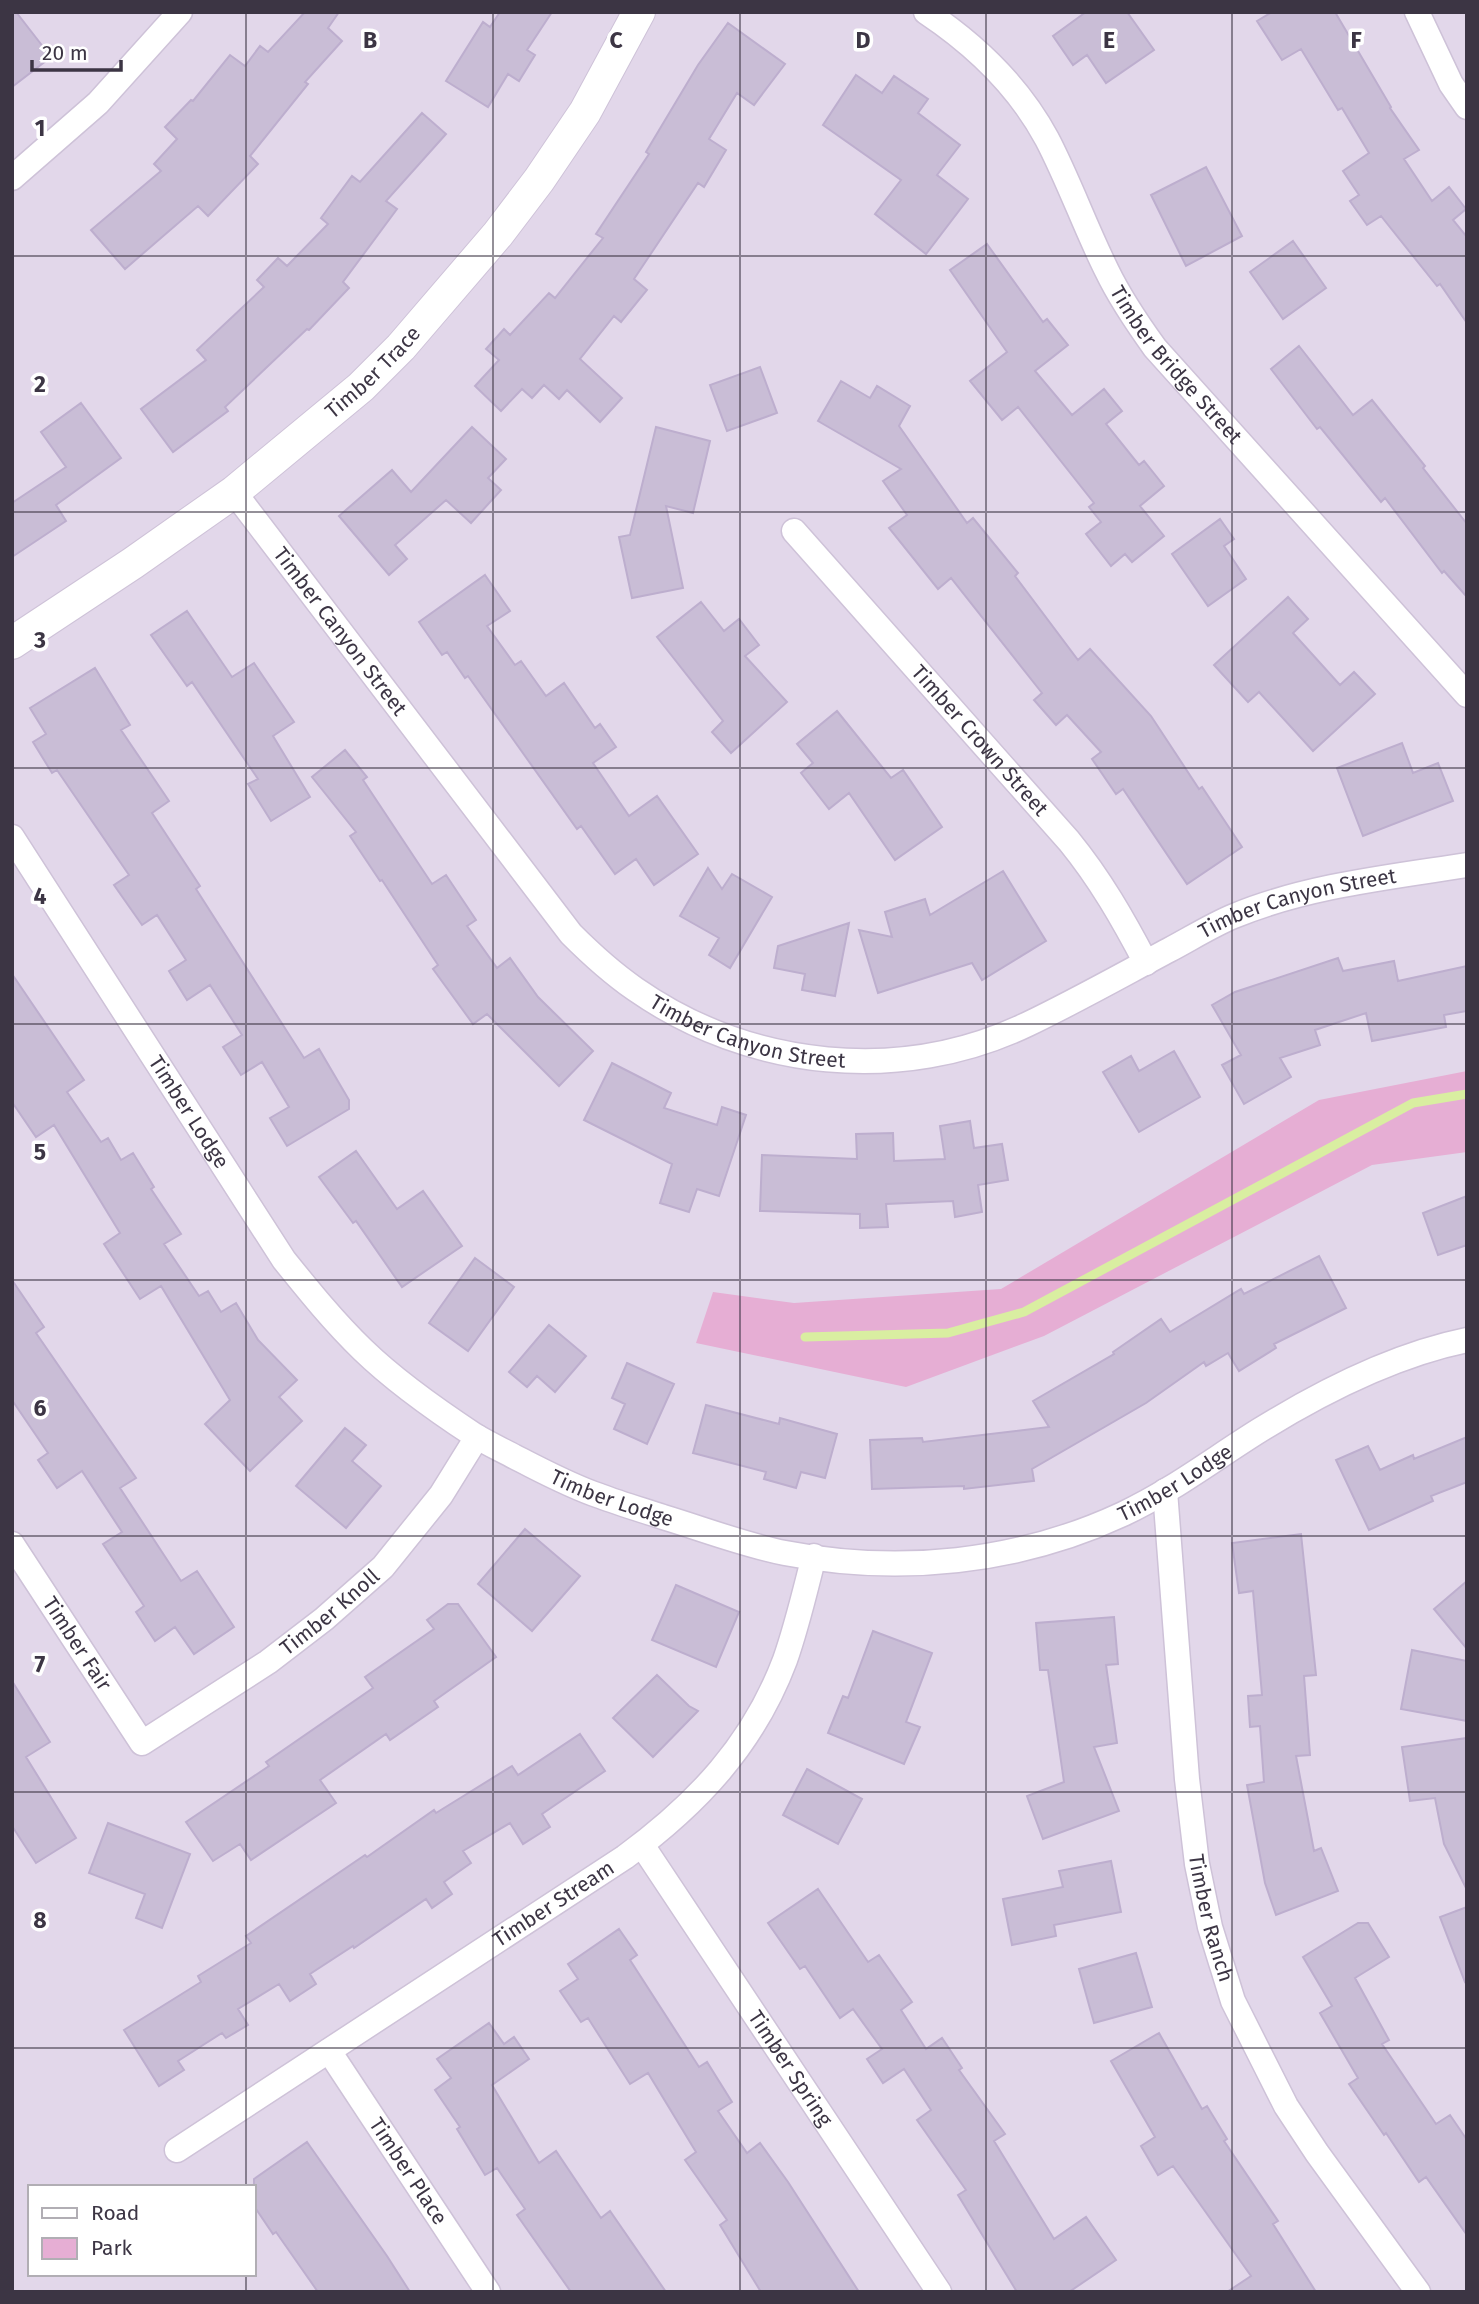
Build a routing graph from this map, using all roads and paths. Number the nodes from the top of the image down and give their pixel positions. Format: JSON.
{"nodes":[{"id":1,"x":180,"y":12,"type":"edge"},
{"id":2,"x":639,"y":12,"type":"edge"},
{"id":3,"x":926,"y":12,"type":"edge"},
{"id":4,"x":1417,"y":12,"type":"edge"},
{"id":5,"x":1467,"y":107,"type":"edge"},
{"id":6,"x":12,"y":178,"type":"edge"},
{"id":7,"x":234,"y":492,"type":"junction"},
{"id":8,"x":794,"y":531,"type":"dead end"},
{"id":9,"x":12,"y":643,"type":"edge"},
{"id":10,"x":1467,"y":695,"type":"edge"},
{"id":11,"x":12,"y":837,"type":"edge"},
{"id":12,"x":1467,"y":865,"type":"edge"},
{"id":13,"x":1146,"y":963,"type":"junction"},
{"id":14,"x":1467,"y":1340,"type":"edge"},
{"id":15,"x":477,"y":1437,"type":"junction"},
{"id":16,"x":1165,"y":1491,"type":"junction"},
{"id":17,"x":12,"y":1544,"type":"edge"},
{"id":18,"x":814,"y":1556,"type":"junction"},
{"id":19,"x":142,"y":1743,"type":"joint"},
{"id":20,"x":642,"y":1845,"type":"junction"},
{"id":21,"x":328,"y":2051,"type":"junction"},
{"id":22,"x":177,"y":2150,"type":"dead end"},
{"id":23,"x":488,"y":2292,"type":"edge"},
{"id":24,"x":939,"y":2292,"type":"edge"},
{"id":25,"x":1418,"y":2292,"type":"edge"}],
"edges":[{"from":1,"to":6,"type":"street"},
{"from":2,"to":7,"type":"street","name":"Timber Trace"},
{"from":3,"to":10,"type":"street","name":"Timber Bridge Street"},
{"from":4,"to":5,"type":"street"},
{"from":7,"to":9,"type":"street","name":"Timber Trace"},
{"from":7,"to":13,"type":"street","name":"Timber Canyon Street"},
{"from":8,"to":13,"type":"street","name":"Timber Crown Street"},
{"from":11,"to":15,"type":"street","name":"Timber Lodge"},
{"from":12,"to":13,"type":"street","name":"Timber Canyon Street"},
{"from":14,"to":16,"type":"street","name":"Timber Lodge"},
{"from":15,"to":18,"type":"street","name":"Timber Lodge"},
{"from":15,"to":19,"type":"street","name":"Timber Knoll"},
{"from":16,"to":18,"type":"street","name":"Timber Lodge"},
{"from":16,"to":25,"type":"street","name":"Timber Ranch"},
{"from":17,"to":19,"type":"street","name":"Timber Fair"},
{"from":18,"to":20,"type":"street","name":"Timber Stream"},
{"from":20,"to":21,"type":"street","name":"Timber Stream"},
{"from":20,"to":24,"type":"street","name":"Timber Spring"},
{"from":21,"to":22,"type":"street","name":"Timber Stream"},
{"from":21,"to":23,"type":"street","name":"Timber Place"}]}
